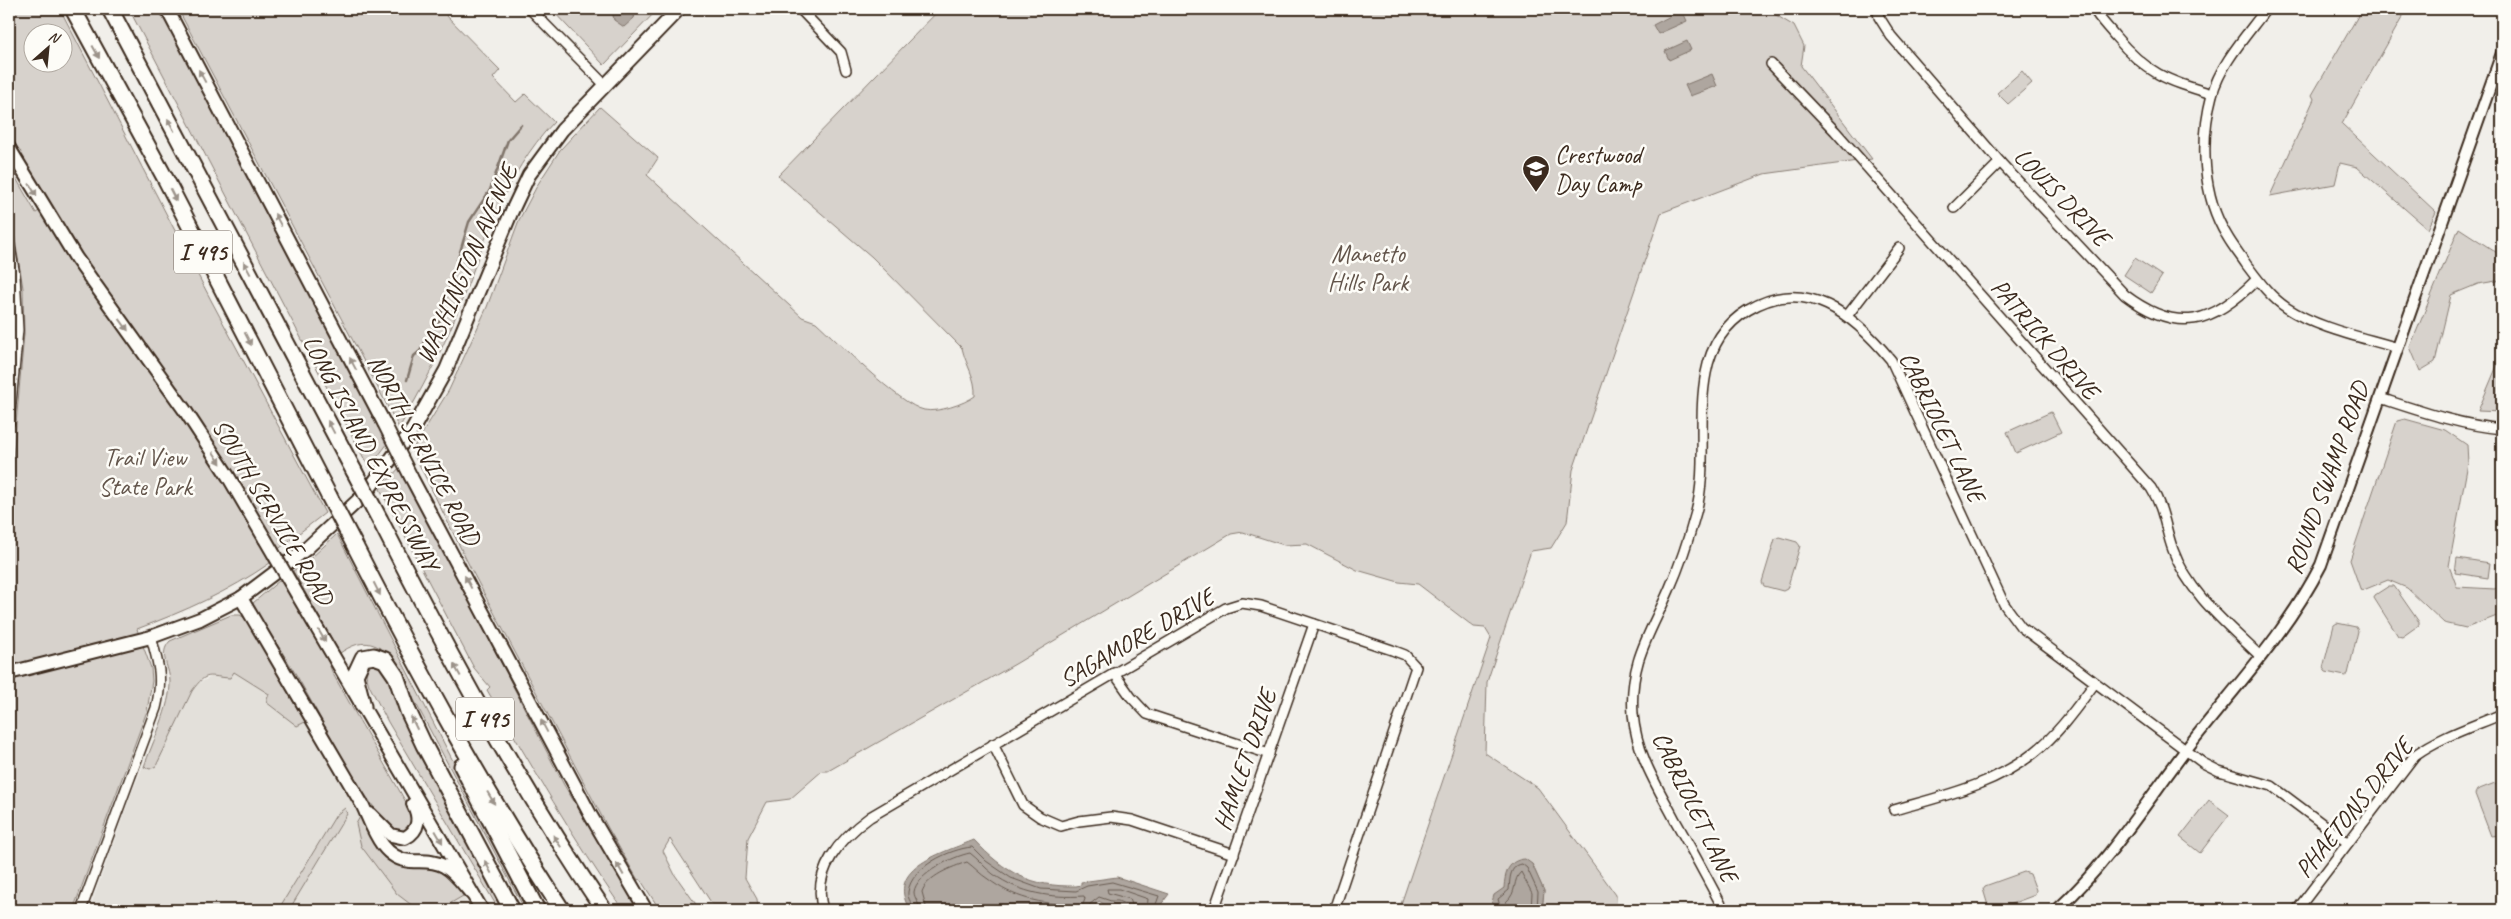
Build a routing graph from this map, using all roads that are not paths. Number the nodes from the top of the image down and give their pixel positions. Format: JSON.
{"nodes":[{"id":1,"x":73,"y":9,"type":"edge"},
{"id":2,"x":110,"y":9,"type":"edge"},
{"id":3,"x":167,"y":9,"type":"edge"},
{"id":4,"x":530,"y":9,"type":"edge"},
{"id":5,"x":679,"y":9,"type":"edge"},
{"id":6,"x":800,"y":9,"type":"edge"},
{"id":7,"x":1877,"y":9,"type":"edge"},
{"id":8,"x":2094,"y":9,"type":"edge"},
{"id":9,"x":2266,"y":9,"type":"edge"},
{"id":10,"x":2502,"y":53,"type":"edge"},
{"id":11,"x":1771,"y":64,"type":"dead end"},
{"id":12,"x":846,"y":70,"type":"dead end"},
{"id":13,"x":605,"y":85,"type":"junction"},
{"id":14,"x":2212,"y":94,"type":"junction"},
{"id":15,"x":9,"y":148,"type":"edge"},
{"id":16,"x":2000,"y":162,"type":"junction"},
{"id":17,"x":1954,"y":208,"type":"dead end"},
{"id":18,"x":9,"y":242,"type":"edge"},
{"id":19,"x":1899,"y":248,"type":"dead end"},
{"id":20,"x":2257,"y":279,"type":"junction"},
{"id":21,"x":1847,"y":316,"type":"junction"},
{"id":22,"x":2398,"y":348,"type":"junction"},
{"id":23,"x":2380,"y":398,"type":"junction"},
{"id":24,"x":9,"y":423,"type":"edge"},
{"id":25,"x":2502,"y":429,"type":"edge"},
{"id":26,"x":241,"y":598,"type":"junction"},
{"id":27,"x":1314,"y":624,"type":"junction"},
{"id":28,"x":151,"y":637,"type":"junction"},
{"id":29,"x":2260,"y":656,"type":"junction"},
{"id":30,"x":415,"y":664,"type":"junction"},
{"id":31,"x":9,"y":673,"type":"edge"},
{"id":32,"x":1114,"y":673,"type":"junction"},
{"id":33,"x":2095,"y":683,"type":"junction"},
{"id":34,"x":363,"y":706,"type":"junction"},
{"id":35,"x":2502,"y":714,"type":"edge"},
{"id":36,"x":384,"y":743,"type":"junction"},
{"id":37,"x":993,"y":744,"type":"junction"},
{"id":38,"x":2185,"y":751,"type":"junction"},
{"id":39,"x":1269,"y":754,"type":"junction"},
{"id":40,"x":363,"y":806,"type":"junction"},
{"id":41,"x":1894,"y":810,"type":"dead end"},
{"id":42,"x":2348,"y":843,"type":"junction"},
{"id":43,"x":1234,"y":854,"type":"junction"},
{"id":44,"x":472,"y":893,"type":"junction"},
{"id":45,"x":82,"y":910,"type":"edge"},
{"id":46,"x":482,"y":910,"type":"edge"},
{"id":47,"x":512,"y":910,"type":"edge"},
{"id":48,"x":537,"y":910,"type":"edge"},
{"id":49,"x":562,"y":910,"type":"edge"},
{"id":50,"x":604,"y":910,"type":"edge"},
{"id":51,"x":646,"y":910,"type":"edge"},
{"id":52,"x":822,"y":910,"type":"edge"},
{"id":53,"x":1214,"y":910,"type":"edge"},
{"id":54,"x":1334,"y":910,"type":"edge"},
{"id":55,"x":1724,"y":910,"type":"edge"},
{"id":56,"x":2057,"y":910,"type":"edge"},
{"id":57,"x":2297,"y":910,"type":"edge"}],
"edges":[{"from":1,"to":30,"type":"highway","number":"I 495","one_way":true,"bridge":true},
{"from":50,"to":2,"type":"highway","name":"LONG ISLAND EXPRESSWAY","number":"I 495","one_way":true,"bridge":true},
{"from":51,"to":3,"type":"main road","name":"NORTH SERVICE ROAD","one_way":true,"bridge":true},
{"from":4,"to":13,"type":"street"},
{"from":5,"to":13,"type":"main road","name":"WASHINGTON AVENUE"},
{"from":6,"to":12,"type":"street"},
{"from":7,"to":16,"type":"street","name":"LOUIS DRIVE"},
{"from":8,"to":14,"type":"street"},
{"from":9,"to":14,"type":"street"},
{"from":10,"to":22,"type":"street","name":"ROUND SWAMP ROAD"},
{"from":11,"to":29,"type":"street","name":"PATRICK DRIVE"},
{"from":13,"to":26,"type":"main road","name":"WASHINGTON AVENUE"},
{"from":14,"to":20,"type":"street"},
{"from":15,"to":34,"type":"main road","name":"SOUTH SERVICE ROAD","one_way":true,"bridge":true},
{"from":16,"to":17,"type":"street"},
{"from":16,"to":20,"type":"street","name":"LOUIS DRIVE"},
{"from":18,"to":24,"type":"street"},
{"from":19,"to":21,"type":"street"},
{"from":20,"to":22,"type":"street"},
{"from":21,"to":33,"type":"street","name":"CABRIOLET LANE"},
{"from":21,"to":55,"type":"street","name":"CABRIOLET LANE"},
{"from":22,"to":23,"type":"street","name":"ROUND SWAMP ROAD"},
{"from":23,"to":25,"type":"street"},
{"from":23,"to":29,"type":"street","name":"ROUND SWAMP ROAD"},
{"from":26,"to":28,"type":"main road","name":"WASHINGTON AVENUE"},
{"from":26,"to":40,"type":"main road"},
{"from":27,"to":32,"type":"street","name":"SAGAMORE DRIVE"},
{"from":27,"to":39,"type":"street","name":"HAMLET DRIVE"},
{"from":27,"to":54,"type":"street","name":"SAGAMORE DRIVE"},
{"from":28,"to":31,"type":"main road","name":"WASHINGTON AVENUE"},
{"from":28,"to":45,"type":"street"},
{"from":29,"to":38,"type":"street","name":"ROUND SWAMP ROAD"},
{"from":30,"to":48,"type":"highway"},
{"from":30,"to":49,"type":"highway","number":"I 495","one_way":true},
{"from":32,"to":37,"type":"street","name":"SAGAMORE DRIVE"},
{"from":32,"to":39,"type":"street"},
{"from":33,"to":38,"type":"street","name":"CABRIOLET LANE"},
{"from":33,"to":41,"type":"street"},
{"from":34,"to":36,"type":"main road","name":"SOUTH SERVICE ROAD"},
{"from":47,"to":34,"type":"highway","one_way":true},
{"from":35,"to":42,"type":"street","name":"PHAETONS DRIVE"},
{"from":36,"to":40,"type":"main road"},
{"from":36,"to":44,"type":"main road","name":"SOUTH SERVICE ROAD","one_way":true},
{"from":37,"to":43,"type":"street"},
{"from":37,"to":52,"type":"street","name":"SAGAMORE DRIVE"},
{"from":38,"to":42,"type":"street","name":"CABRIOLET LANE"},
{"from":38,"to":56,"type":"street","name":"ROUND SWAMP ROAD"},
{"from":39,"to":43,"type":"street","name":"HAMLET DRIVE"},
{"from":40,"to":44,"type":"main road"},
{"from":42,"to":57,"type":"street","name":"PHAETONS DRIVE"},
{"from":43,"to":53,"type":"street","name":"HAMLET DRIVE"},
{"from":44,"to":46,"type":"main road","name":"SOUTH SERVICE ROAD"}]}
